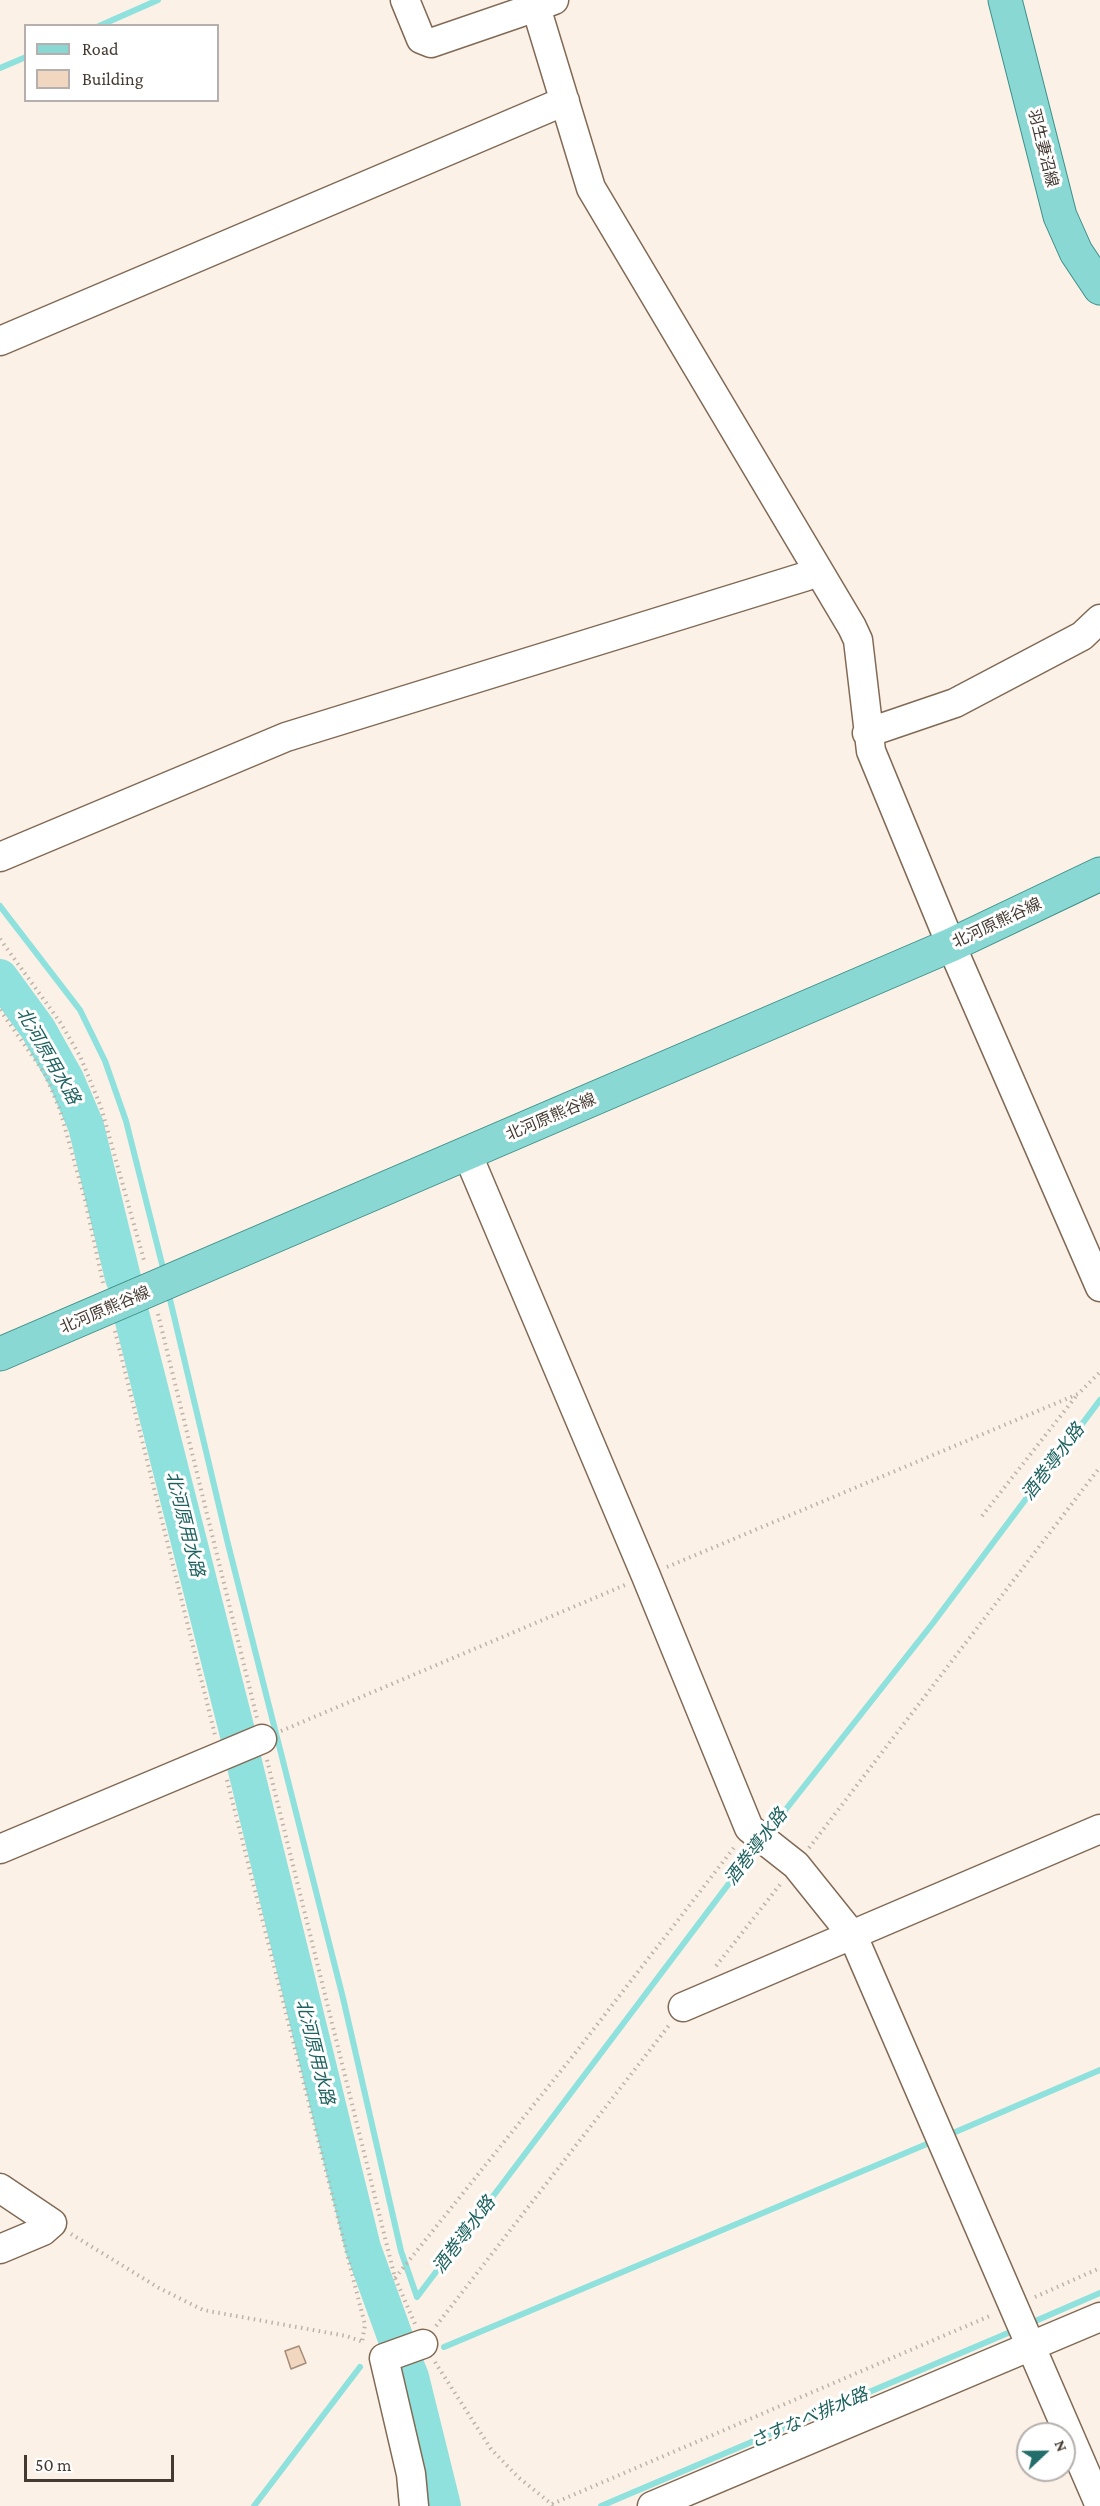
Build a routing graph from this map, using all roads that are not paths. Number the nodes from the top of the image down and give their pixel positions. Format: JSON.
{"nodes":[{"id":1,"x":405,"y":0,"type":"edge"},
{"id":2,"x":1005,"y":0,"type":"edge"},
{"id":3,"x":545,"y":3,"type":"edge"},
{"id":4,"x":565,"y":100,"type":"junction"},
{"id":5,"x":1100,"y":288,"type":"edge"},
{"id":6,"x":0,"y":341,"type":"edge"},
{"id":7,"x":819,"y":571,"type":"junction"},
{"id":8,"x":1100,"y":619,"type":"edge"},
{"id":9,"x":867,"y":733,"type":"junction"},
{"id":10,"x":0,"y":857,"type":"edge"},
{"id":11,"x":1100,"y":874,"type":"edge"},
{"id":12,"x":951,"y":945,"type":"junction"},
{"id":13,"x":467,"y":1153,"type":"junction"},
{"id":14,"x":1100,"y":1287,"type":"edge"},
{"id":15,"x":0,"y":1354,"type":"edge"},
{"id":16,"x":262,"y":1739,"type":"road end"},
{"id":17,"x":1100,"y":1830,"type":"edge"},
{"id":18,"x":0,"y":1849,"type":"edge"},
{"id":19,"x":853,"y":1936,"type":"junction"},
{"id":20,"x":683,"y":2007,"type":"road end"},
{"id":21,"x":0,"y":2188,"type":"edge"},
{"id":22,"x":0,"y":2249,"type":"edge"},
{"id":23,"x":1100,"y":2317,"type":"edge"},
{"id":24,"x":423,"y":2344,"type":"road end"},
{"id":25,"x":1031,"y":2346,"type":"junction"},
{"id":26,"x":414,"y":2506,"type":"edge"},
{"id":27,"x":652,"y":2506,"type":"edge"},
{"id":28,"x":1100,"y":2506,"type":"edge"}],
"edges":[{"from":1,"to":3,"type":"street"},
{"from":2,"to":5,"type":"main road","name":"羽生妻沼線"},
{"from":3,"to":4,"type":"street"},
{"from":4,"to":6,"type":"street"},
{"from":4,"to":7,"type":"street"},
{"from":7,"to":9,"type":"street"},
{"from":7,"to":10,"type":"street"},
{"from":8,"to":9,"type":"street"},
{"from":9,"to":12,"type":"street"},
{"from":11,"to":12,"type":"main road","name":"北河原熊谷線"},
{"from":12,"to":13,"type":"main road","name":"北河原熊谷線"},
{"from":12,"to":14,"type":"street"},
{"from":13,"to":15,"type":"main road","name":"北河原熊谷線"},
{"from":13,"to":19,"type":"street"},
{"from":16,"to":18,"type":"street"},
{"from":17,"to":19,"type":"street"},
{"from":19,"to":20,"type":"street"},
{"from":19,"to":25,"type":"street"},
{"from":21,"to":22,"type":"street"},
{"from":23,"to":25,"type":"street"},
{"from":24,"to":26,"type":"street"},
{"from":25,"to":27,"type":"street"},
{"from":25,"to":28,"type":"street"}]}
